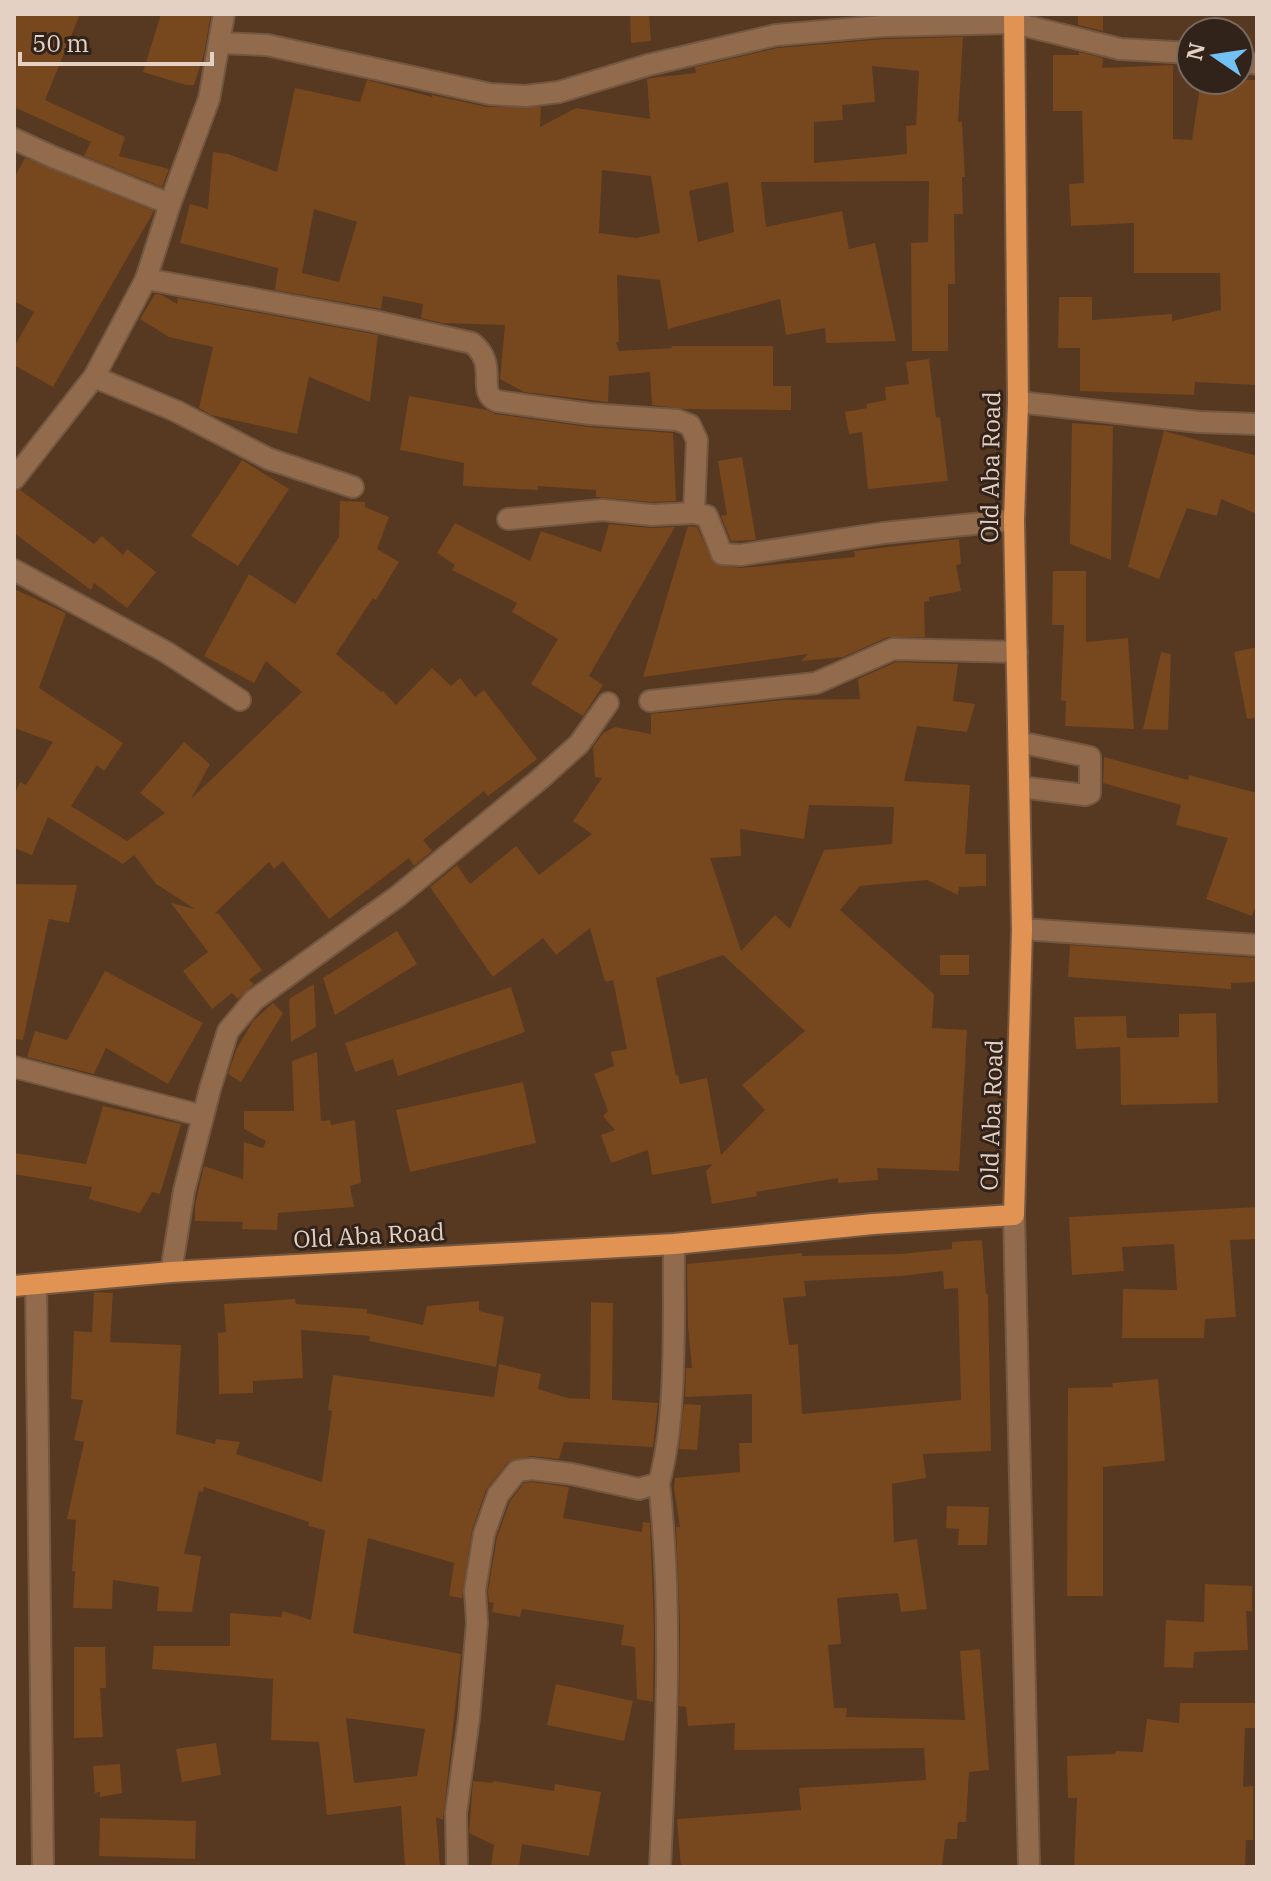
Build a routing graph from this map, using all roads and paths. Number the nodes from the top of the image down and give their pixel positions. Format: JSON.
{"nodes":[{"id":1,"x":224,"y":14,"type":"edge"},
{"id":2,"x":1014,"y":18,"type":"edge"},
{"id":3,"x":220,"y":43,"type":"junction"},
{"id":4,"x":1175,"y":52,"type":"edge"},
{"id":5,"x":14,"y":139,"type":"edge"},
{"id":6,"x":170,"y":204,"type":"junction"},
{"id":7,"x":146,"y":279,"type":"junction"},
{"id":8,"x":94,"y":377,"type":"junction"},
{"id":9,"x":1018,"y":402,"type":"junction"},
{"id":10,"x":1257,"y":424,"type":"edge"},
{"id":11,"x":16,"y":471,"type":"edge"},
{"id":12,"x":353,"y":487,"type":"dead end"},
{"id":13,"x":694,"y":513,"type":"junction"},
{"id":14,"x":508,"y":519,"type":"dead end"},
{"id":15,"x":1014,"y":520,"type":"junction"},
{"id":16,"x":14,"y":570,"type":"edge"},
{"id":17,"x":1017,"y":652,"type":"junction"},
{"id":18,"x":240,"y":700,"type":"dead end"},
{"id":19,"x":650,"y":701,"type":"dead end"},
{"id":20,"x":608,"y":703,"type":"dead end"},
{"id":21,"x":1019,"y":742,"type":"junction"},
{"id":22,"x":1020,"y":787,"type":"junction"},
{"id":23,"x":1022,"y":929,"type":"junction"},
{"id":24,"x":1257,"y":945,"type":"edge"},
{"id":25,"x":14,"y":1067,"type":"edge"},
{"id":26,"x":203,"y":1116,"type":"junction"},
{"id":27,"x":1014,"y":1215,"type":"junction"},
{"id":28,"x":674,"y":1244,"type":"junction"},
{"id":29,"x":171,"y":1272,"type":"junction"},
{"id":30,"x":36,"y":1284,"type":"junction"},
{"id":31,"x":14,"y":1286,"type":"edge"},
{"id":32,"x":659,"y":1483,"type":"junction"},
{"id":33,"x":43,"y":1867,"type":"edge"},
{"id":34,"x":457,"y":1867,"type":"edge"},
{"id":35,"x":660,"y":1867,"type":"edge"},
{"id":36,"x":1029,"y":1867,"type":"edge"}],
"edges":[{"from":1,"to":3,"type":"street"},
{"from":2,"to":3,"type":"street"},
{"from":2,"to":4,"type":"street"},
{"from":2,"to":9,"type":"main road","name":"Old Aba Road"},
{"from":3,"to":6,"type":"street"},
{"from":5,"to":6,"type":"street"},
{"from":6,"to":7,"type":"street"},
{"from":7,"to":8,"type":"street"},
{"from":7,"to":13,"type":"street"},
{"from":8,"to":11,"type":"street"},
{"from":8,"to":12,"type":"street"},
{"from":9,"to":10,"type":"street"},
{"from":9,"to":15,"type":"main road","name":"Old Aba Road"},
{"from":13,"to":14,"type":"street"},
{"from":13,"to":15,"type":"street"},
{"from":15,"to":17,"type":"main road","name":"Old Aba Road"},
{"from":16,"to":18,"type":"street"},
{"from":17,"to":19,"type":"street"},
{"from":17,"to":21,"type":"main road","name":"Old Aba Road"},
{"from":20,"to":26,"type":"street"},
{"from":21,"to":22,"type":"main road","name":"Old Aba Road"},
{"from":21,"to":22,"type":"street"},
{"from":22,"to":23,"type":"main road","name":"Old Aba Road"},
{"from":23,"to":24,"type":"street"},
{"from":23,"to":27,"type":"main road","name":"Old Aba Road"},
{"from":25,"to":26,"type":"street"},
{"from":26,"to":29,"type":"street"},
{"from":27,"to":28,"type":"main road","name":"Old Aba Road"},
{"from":27,"to":36,"type":"street"},
{"from":28,"to":29,"type":"main road","name":"Old Aba Road"},
{"from":28,"to":32,"type":"street"},
{"from":29,"to":30,"type":"main road","name":"Old Aba Road"},
{"from":30,"to":31,"type":"main road","name":"Old Aba Road"},
{"from":30,"to":33,"type":"street"},
{"from":32,"to":34,"type":"street"},
{"from":32,"to":35,"type":"street"}]}
